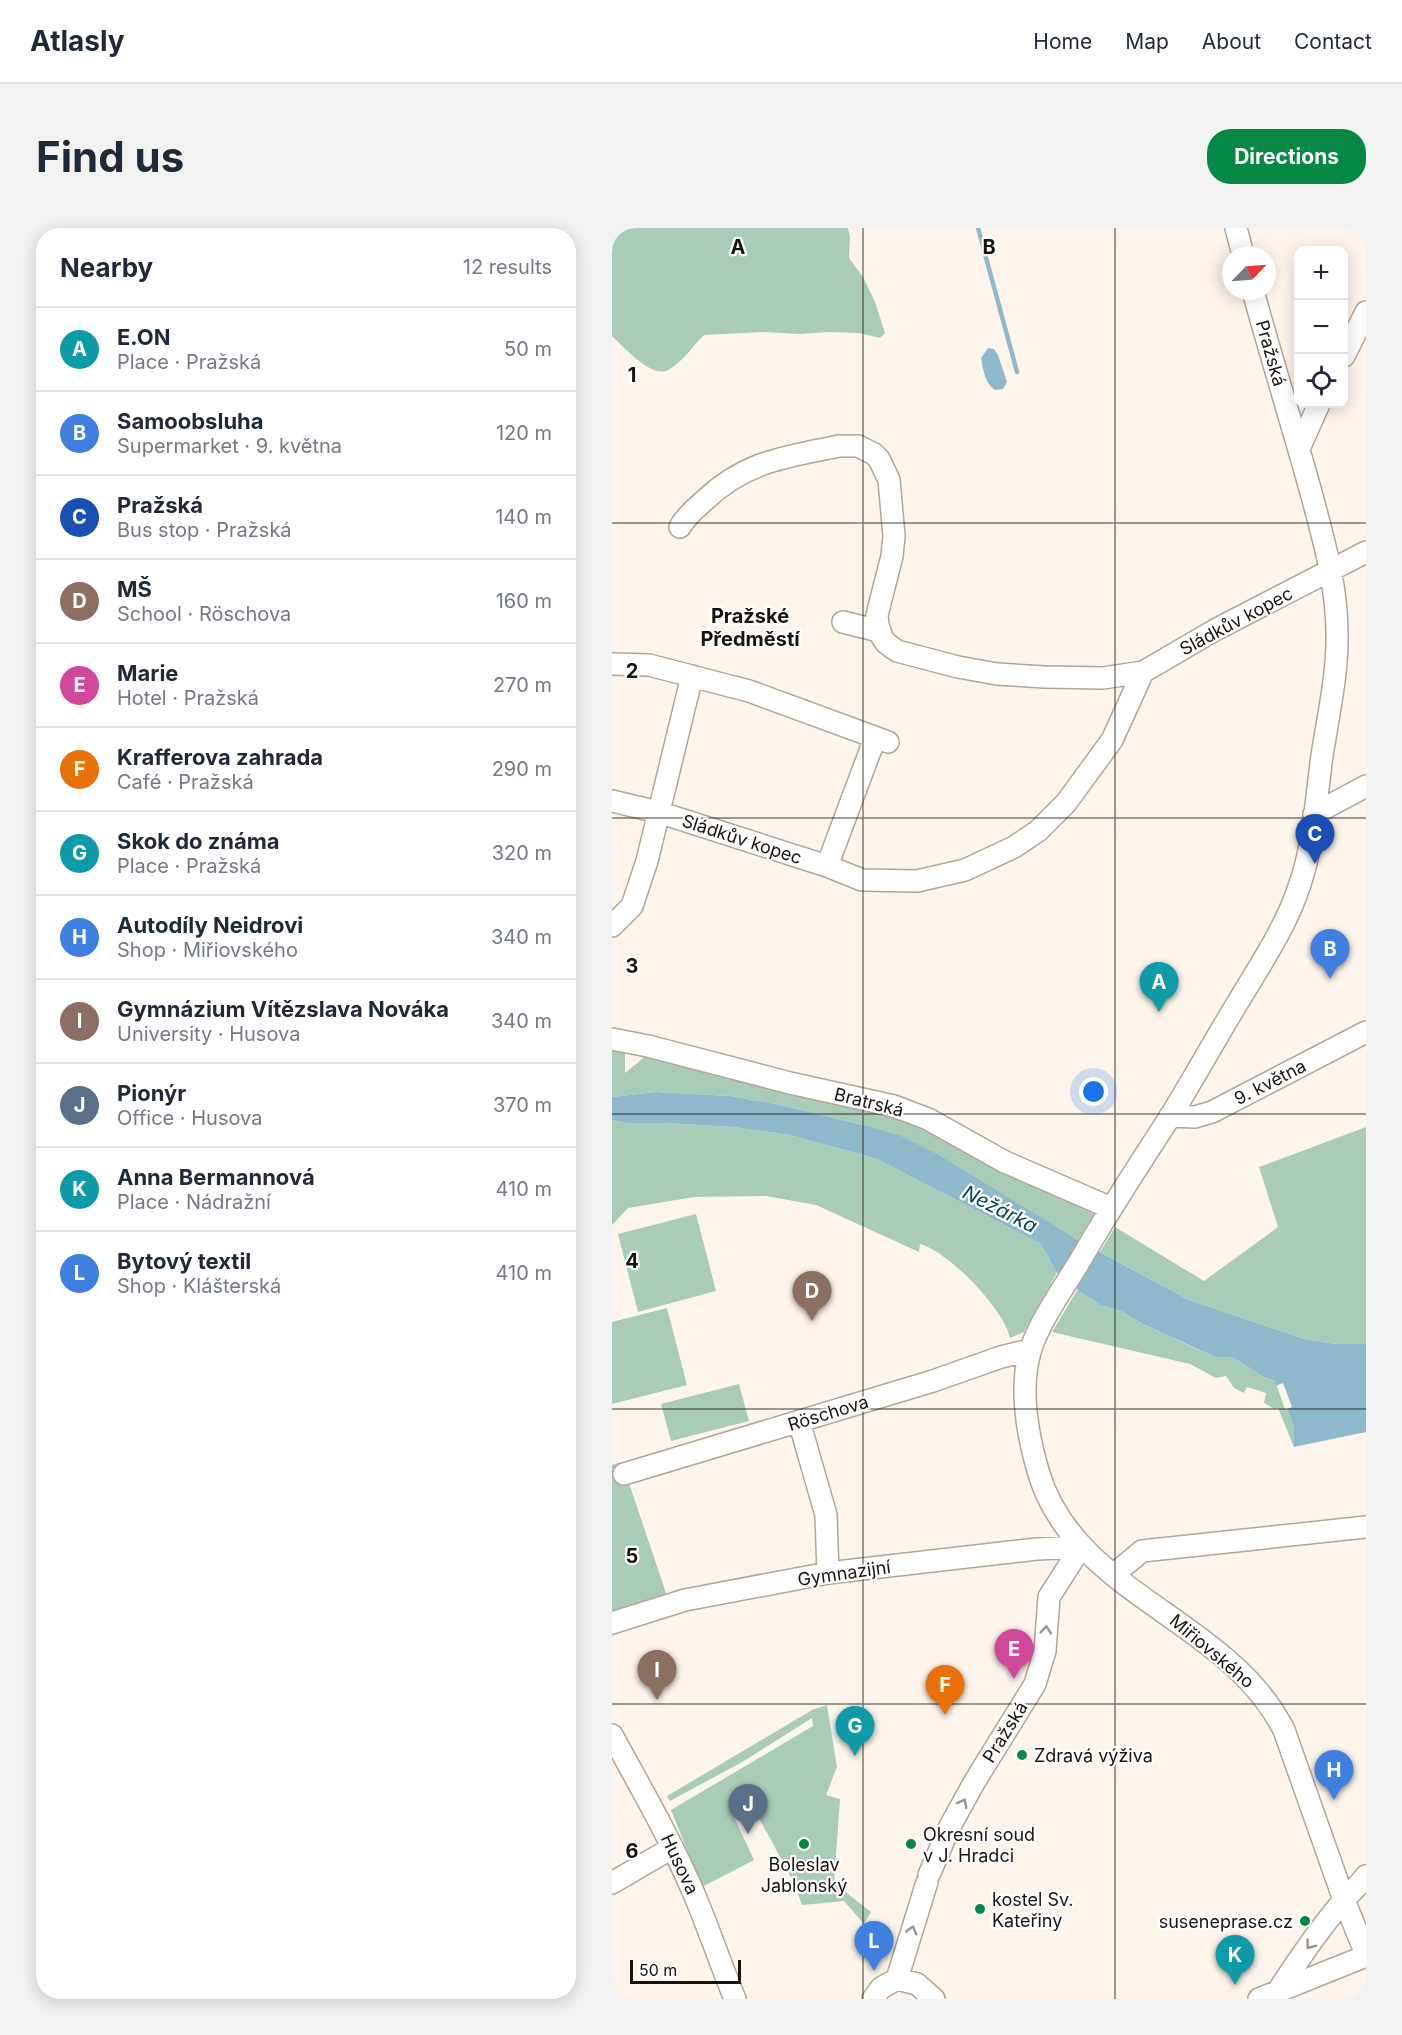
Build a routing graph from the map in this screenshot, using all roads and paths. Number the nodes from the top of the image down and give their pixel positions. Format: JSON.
{"nodes":[{"id":1,"x":1236,"y":228,"type":"edge"},
{"id":2,"x":1241,"y":246,"type":"edge"},
{"id":3,"x":1256,"y":300,"type":"edge"},
{"id":4,"x":1366,"y":312,"type":"edge"},
{"id":5,"x":1345,"y":354,"type":"edge"},
{"id":6,"x":1317,"y":408,"type":"edge"},
{"id":7,"x":1299,"y":449,"type":"junction"},
{"id":8,"x":680,"y":527,"type":"dead end"},
{"id":9,"x":1366,"y":552,"type":"edge"},
{"id":10,"x":1330,"y":572,"type":"junction"},
{"id":11,"x":843,"y":621,"type":"dead end"},
{"id":12,"x":879,"y":631,"type":"junction"},
{"id":13,"x":612,"y":664,"type":"edge"},
{"id":14,"x":1143,"y":672,"type":"junction"},
{"id":15,"x":692,"y":676,"type":"junction"},
{"id":16,"x":1366,"y":786,"type":"edge"},
{"id":17,"x":612,"y":801,"type":"edge"},
{"id":18,"x":658,"y":812,"type":"junction"},
{"id":19,"x":1314,"y":814,"type":"junction"},
{"id":20,"x":827,"y":866,"type":"junction"},
{"id":21,"x":612,"y":926,"type":"edge"},
{"id":22,"x":1366,"y":1032,"type":"edge"},
{"id":23,"x":612,"y":1039,"type":"edge"},
{"id":24,"x":1170,"y":1116,"type":"junction"},
{"id":25,"x":1108,"y":1212,"type":"junction"},
{"id":26,"x":1030,"y":1350,"type":"junction"},
{"id":27,"x":799,"y":1421,"type":"junction"},
{"id":28,"x":624,"y":1474,"type":"dead end"},
{"id":29,"x":1366,"y":1527,"type":"edge"},
{"id":30,"x":1081,"y":1547,"type":"junction"},
{"id":31,"x":828,"y":1574,"type":"junction"},
{"id":32,"x":1113,"y":1575,"type":"junction"},
{"id":33,"x":612,"y":1623,"type":"edge"},
{"id":34,"x":612,"y":1735,"type":"edge"},
{"id":35,"x":672,"y":1848,"type":"junction"},
{"id":36,"x":1366,"y":1876,"type":"edge"},
{"id":37,"x":612,"y":1882,"type":"edge"},
{"id":38,"x":1344,"y":1899,"type":"junction"},
{"id":39,"x":1366,"y":1955,"type":"edge"},
{"id":40,"x":897,"y":1979,"type":"junction"},
{"id":41,"x":1268,"y":1995,"type":"edge"},
{"id":42,"x":735,"y":1999,"type":"edge"},
{"id":43,"x":873,"y":1999,"type":"edge"},
{"id":44,"x":934,"y":1999,"type":"edge"}],
"edges":[{"from":1,"to":2,"type":"street"},
{"from":3,"to":7,"type":"street","name":"Pražská"},
{"from":4,"to":5,"type":"street"},
{"from":6,"to":7,"type":"street"},
{"from":7,"to":10,"type":"street","name":"Pražská"},
{"from":8,"to":12,"type":"street"},
{"from":9,"to":10,"type":"street","name":"Sládkův kopec"},
{"from":10,"to":14,"type":"street","name":"Sládkův kopec"},
{"from":10,"to":19,"type":"street","name":"Pražská"},
{"from":11,"to":12,"type":"street","name":"Sládkův kopec"},
{"from":12,"to":14,"type":"street","name":"Sládkův kopec"},
{"from":13,"to":15,"type":"street","name":"Sládkův kopec"},
{"from":14,"to":20,"type":"street","name":"Sládkův kopec"},
{"from":15,"to":18,"type":"street","name":"Sládkův kopec"},
{"from":15,"to":20,"type":"street","name":"Sládkův kopec"},
{"from":16,"to":19,"type":"street"},
{"from":17,"to":18,"type":"street","name":"Sládkův kopec"},
{"from":18,"to":20,"type":"street","name":"Sládkův kopec"},
{"from":18,"to":21,"type":"street","name":"Sládkův kopec"},
{"from":19,"to":24,"type":"street","name":"Pražská"},
{"from":22,"to":24,"type":"street","name":"9. května"},
{"from":23,"to":25,"type":"street","name":"Bratrská"},
{"from":24,"to":25,"type":"street","name":"Pražská"},
{"from":25,"to":26,"type":"street","name":"Pražská"},
{"from":26,"to":27,"type":"street","name":"Röschova"},
{"from":26,"to":30,"type":"street"},
{"from":27,"to":28,"type":"street","name":"Röschova"},
{"from":27,"to":31,"type":"street"},
{"from":29,"to":32,"type":"street"},
{"from":30,"to":31,"type":"street","name":"Gymnazijní"},
{"from":30,"to":32,"type":"street","name":"Miřiovského"},
{"from":40,"to":30,"type":"street","name":"Pražská","one_way":true},
{"from":31,"to":33,"type":"street","name":"Gymnazijní"},
{"from":32,"to":38,"type":"street","name":"Miřiovského"},
{"from":34,"to":35,"type":"street","name":"Husova"},
{"from":35,"to":37,"type":"street"},
{"from":35,"to":42,"type":"street","name":"Husova"},
{"from":36,"to":38,"type":"street"},
{"from":38,"to":39,"type":"street","name":"Miřiovského"},
{"from":38,"to":41,"type":"street","one_way":true},
{"from":39,"to":41,"type":"street"},
{"from":40,"to":43,"type":"street"},
{"from":40,"to":44,"type":"street"}]}
